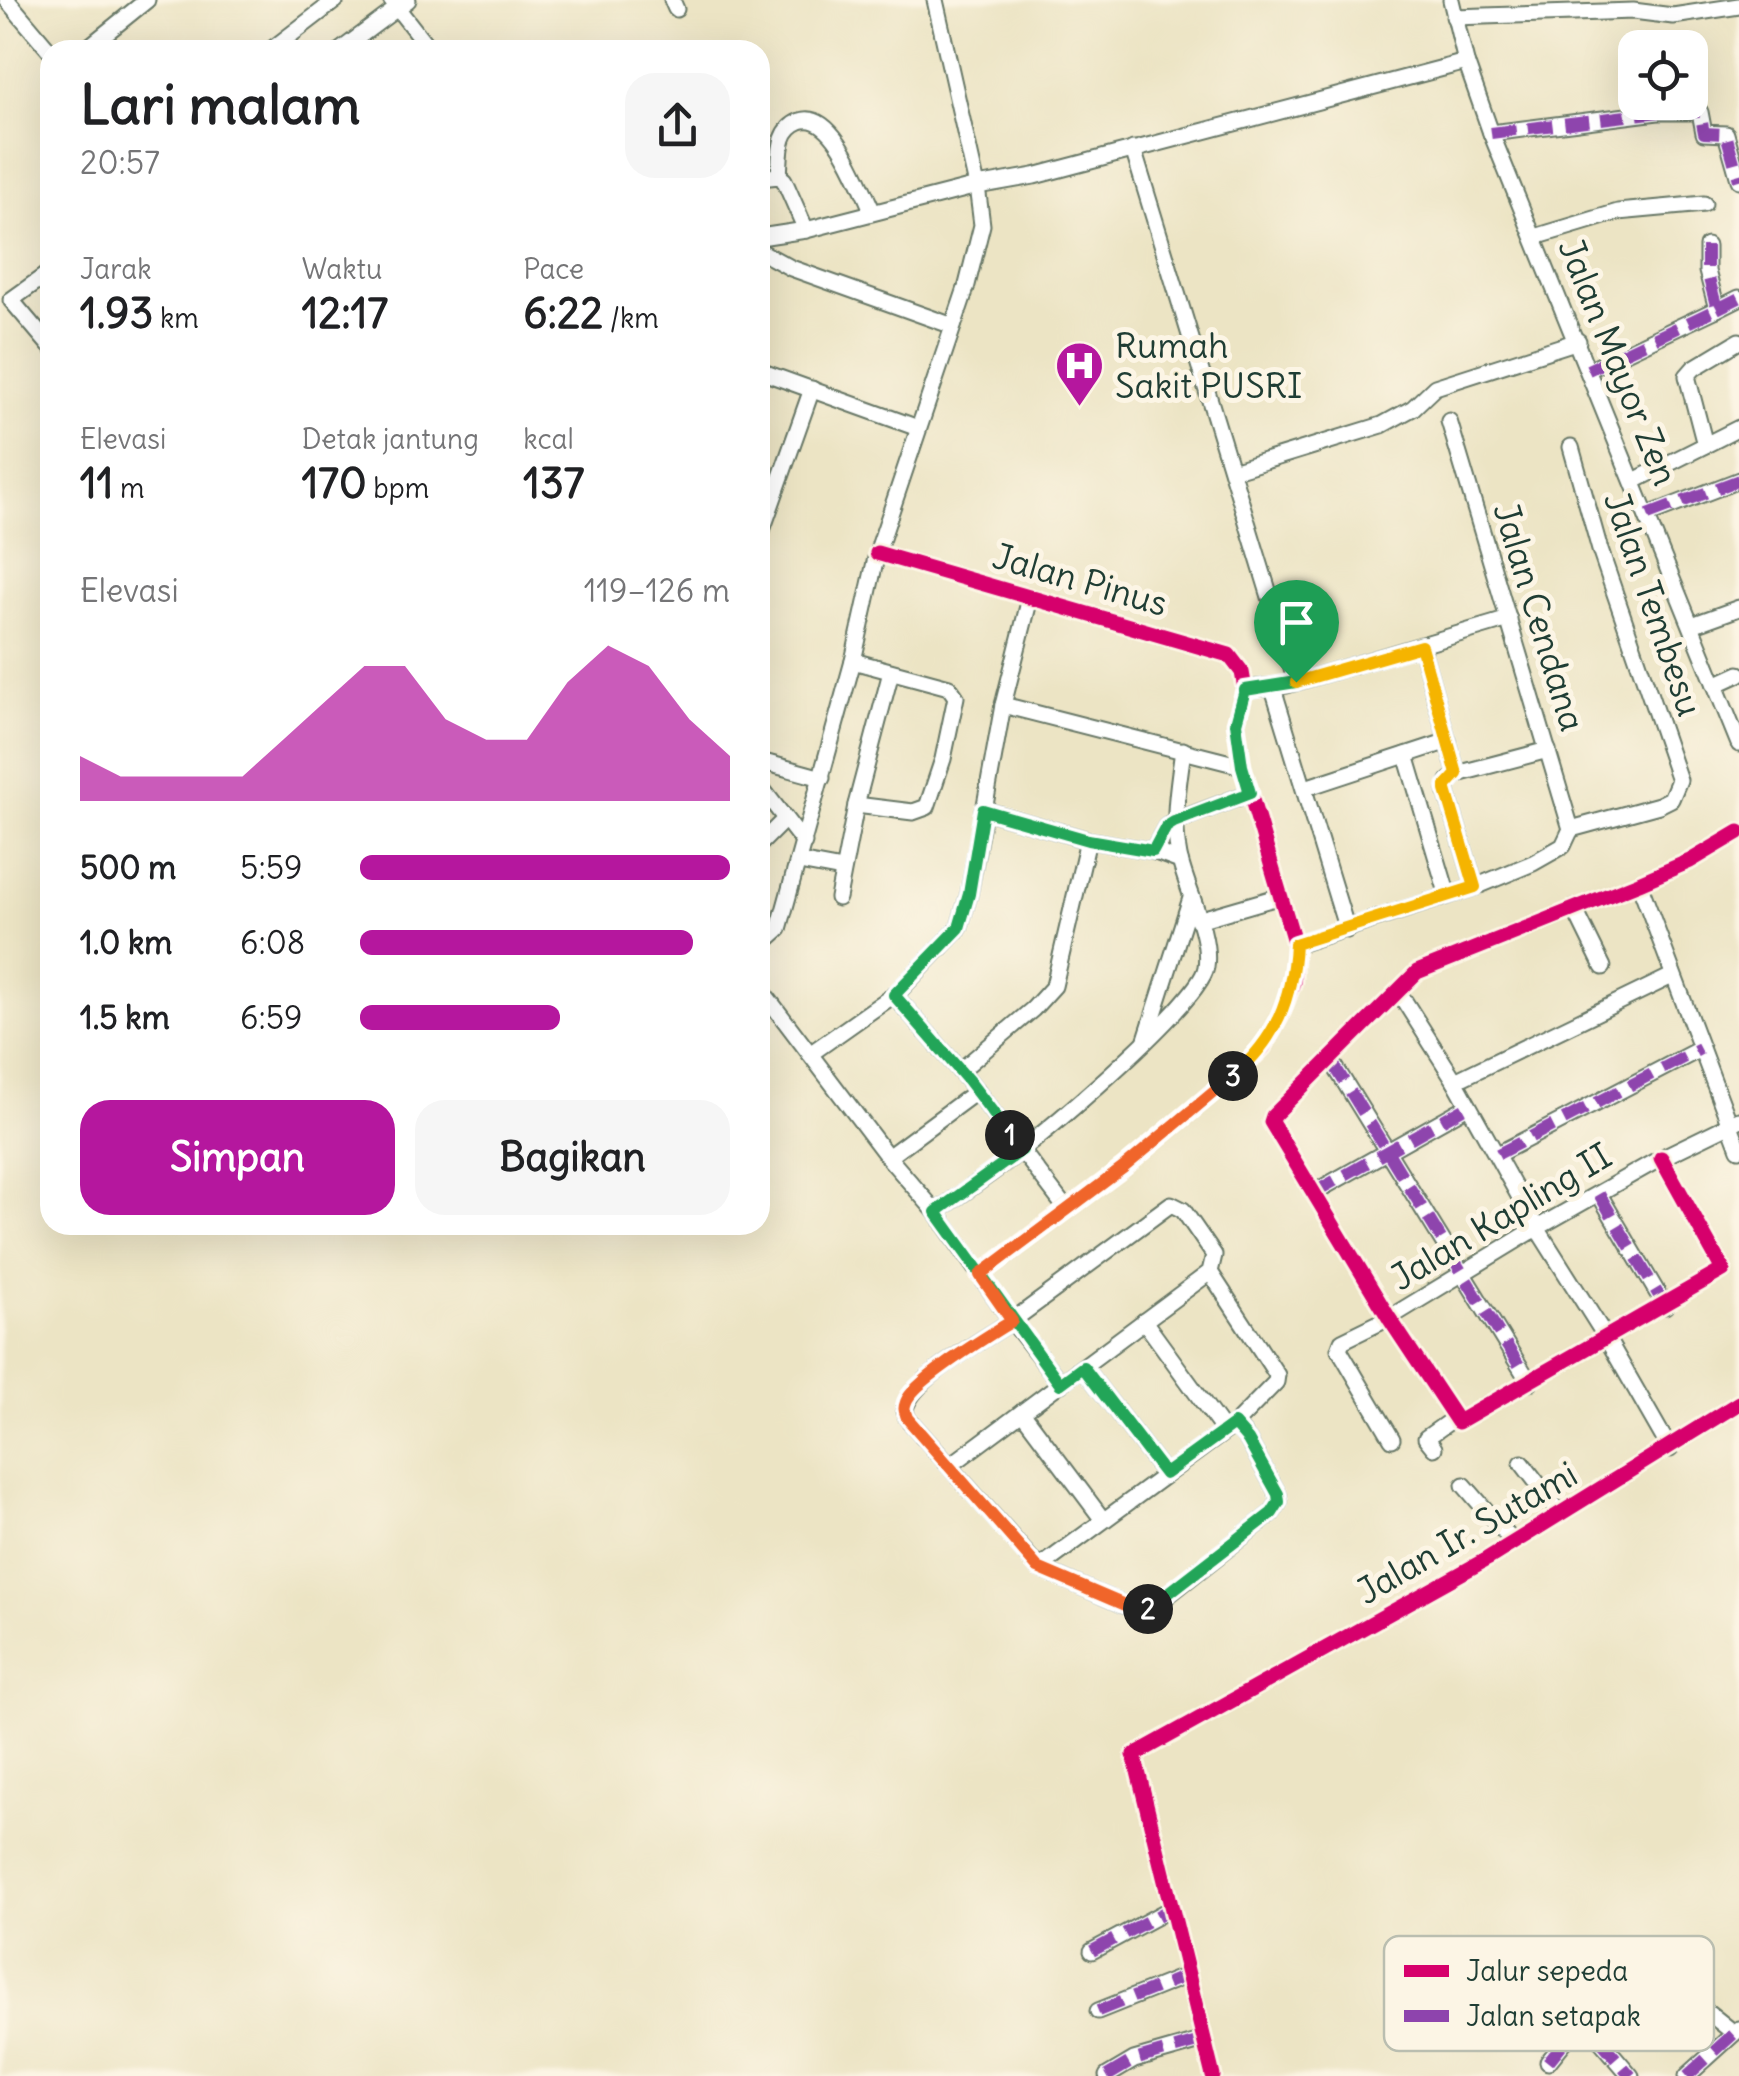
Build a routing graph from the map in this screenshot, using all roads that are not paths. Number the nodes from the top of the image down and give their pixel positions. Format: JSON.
{"nodes":[{"id":1,"x":8,"y":0,"type":"edge"},
{"id":2,"x":147,"y":0,"type":"edge"},
{"id":3,"x":336,"y":0,"type":"edge"},
{"id":4,"x":935,"y":0,"type":"edge"},
{"id":5,"x":1451,"y":0,"type":"edge"},
{"id":6,"x":399,"y":2,"type":"edge"},
{"id":7,"x":1739,"y":6,"type":"edge"},
{"id":8,"x":1454,"y":18,"type":"junction"},
{"id":9,"x":41,"y":40,"type":"edge"},
{"id":10,"x":97,"y":40,"type":"edge"},
{"id":11,"x":284,"y":40,"type":"edge"},
{"id":12,"x":354,"y":40,"type":"edge"},
{"id":13,"x":424,"y":40,"type":"edge"},
{"id":14,"x":1466,"y":62,"type":"junction"},
{"id":15,"x":1491,"y":133,"type":"junction"},
{"id":16,"x":1133,"y":149,"type":"junction"},
{"id":17,"x":779,"y":176,"type":"junction"},
{"id":18,"x":770,"y":177,"type":"edge"},
{"id":19,"x":1739,"y":180,"type":"edge"},
{"id":20,"x":977,"y":186,"type":"junction"},
{"id":21,"x":1704,"y":204,"type":"dead end"},
{"id":22,"x":873,"y":212,"type":"junction"},
{"id":23,"x":806,"y":230,"type":"junction"},
{"id":24,"x":770,"y":236,"type":"edge"},
{"id":25,"x":1536,"y":237,"type":"junction"},
{"id":26,"x":1707,"y":246,"type":"dead end"},
{"id":27,"x":770,"y":256,"type":"edge"},
{"id":28,"x":40,"y":279,"type":"edge"},
{"id":29,"x":1739,"y":298,"type":"edge"},
{"id":30,"x":1717,"y":309,"type":"junction"},
{"id":31,"x":953,"y":326,"type":"junction"},
{"id":32,"x":40,"y":334,"type":"edge"},
{"id":33,"x":1578,"y":341,"type":"junction"},
{"id":34,"x":1739,"y":341,"type":"edge"},
{"id":35,"x":1588,"y":370,"type":"junction"},
{"id":36,"x":770,"y":374,"type":"edge"},
{"id":37,"x":812,"y":389,"type":"junction"},
{"id":38,"x":1449,"y":422,"type":"dead end"},
{"id":39,"x":918,"y":428,"type":"junction"},
{"id":40,"x":1739,"y":428,"type":"edge"},
{"id":41,"x":1705,"y":445,"type":"junction"},
{"id":42,"x":1571,"y":447,"type":"dead end"},
{"id":43,"x":1232,"y":472,"type":"junction"},
{"id":44,"x":1739,"y":480,"type":"edge"},
{"id":45,"x":1634,"y":481,"type":"junction"},
{"id":46,"x":770,"y":508,"type":"edge"},
{"id":47,"x":1648,"y":515,"type":"junction"},
{"id":48,"x":878,"y":553,"type":"junction"},
{"id":49,"x":1030,"y":598,"type":"junction"},
{"id":50,"x":1739,"y":608,"type":"edge"},
{"id":51,"x":1510,"y":619,"type":"junction"},
{"id":52,"x":1692,"y":625,"type":"junction"},
{"id":53,"x":1421,"y":646,"type":"junction"},
{"id":54,"x":853,"y":661,"type":"junction"},
{"id":55,"x":890,"y":672,"type":"junction"},
{"id":56,"x":1739,"y":674,"type":"edge"},
{"id":57,"x":1296,"y":682,"type":"junction"},
{"id":58,"x":1716,"y":684,"type":"junction"},
{"id":59,"x":1273,"y":688,"type":"junction"},
{"id":60,"x":1245,"y":690,"type":"junction"},
{"id":61,"x":1003,"y":705,"type":"junction"},
{"id":62,"x":1737,"y":735,"type":"edge"},
{"id":63,"x":1448,"y":741,"type":"junction"},
{"id":64,"x":1183,"y":750,"type":"junction"},
{"id":65,"x":1548,"y":750,"type":"junction"},
{"id":66,"x":1406,"y":755,"type":"junction"},
{"id":67,"x":770,"y":764,"type":"edge"},
{"id":68,"x":1242,"y":766,"type":"junction"},
{"id":69,"x":1457,"y":774,"type":"junction"},
{"id":70,"x":822,"y":778,"type":"junction"},
{"id":71,"x":1304,"y":788,"type":"junction"},
{"id":72,"x":1250,"y":793,"type":"junction"},
{"id":73,"x":770,"y":800,"type":"edge"},
{"id":74,"x":856,"y":805,"type":"junction"},
{"id":75,"x":983,"y":810,"type":"junction"},
{"id":76,"x":784,"y":819,"type":"junction"},
{"id":77,"x":1174,"y":822,"type":"junction"},
{"id":78,"x":1571,"y":829,"type":"junction"},
{"id":79,"x":1739,"y":832,"type":"edge"},
{"id":80,"x":770,"y":834,"type":"edge"},
{"id":81,"x":1088,"y":840,"type":"junction"},
{"id":82,"x":804,"y":843,"type":"junction"},
{"id":83,"x":1153,"y":851,"type":"junction"},
{"id":84,"x":1180,"y":861,"type":"junction"},
{"id":85,"x":800,"y":862,"type":"junction"},
{"id":86,"x":842,"y":870,"type":"junction"},
{"id":87,"x":1638,"y":883,"type":"junction"},
{"id":88,"x":1475,"y":887,"type":"junction"},
{"id":89,"x":1192,"y":895,"type":"junction"},
{"id":90,"x":1281,"y":896,"type":"junction"},
{"id":91,"x":1448,"y":896,"type":"junction"},
{"id":92,"x":838,"y":898,"type":"dead end"},
{"id":93,"x":1574,"y":908,"type":"junction"},
{"id":94,"x":1198,"y":920,"type":"junction"},
{"id":95,"x":1347,"y":930,"type":"junction"},
{"id":96,"x":770,"y":937,"type":"edge"},
{"id":97,"x":1295,"y":944,"type":"junction"},
{"id":98,"x":1602,"y":968,"type":"dead end"},
{"id":99,"x":1672,"y":976,"type":"junction"},
{"id":100,"x":1398,"y":991,"type":"junction"},
{"id":101,"x":894,"y":995,"type":"junction"},
{"id":102,"x":770,"y":1001,"type":"edge"},
{"id":103,"x":1145,"y":1042,"type":"junction"},
{"id":104,"x":1700,"y":1049,"type":"junction"},
{"id":105,"x":810,"y":1054,"type":"junction"},
{"id":106,"x":1331,"y":1060,"type":"junction"},
{"id":107,"x":960,"y":1070,"type":"junction"},
{"id":108,"x":1456,"y":1081,"type":"junction"},
{"id":109,"x":976,"y":1091,"type":"junction"},
{"id":110,"x":1468,"y":1106,"type":"junction"},
{"id":111,"x":1734,"y":1122,"type":"edge"},
{"id":112,"x":1739,"y":1149,"type":"edge"},
{"id":113,"x":1022,"y":1150,"type":"junction"},
{"id":114,"x":1388,"y":1153,"type":"junction"},
{"id":115,"x":1498,"y":1154,"type":"junction"},
{"id":116,"x":888,"y":1157,"type":"junction"},
{"id":117,"x":1661,"y":1158,"type":"junction"},
{"id":118,"x":1313,"y":1194,"type":"junction"},
{"id":119,"x":1599,"y":1194,"type":"junction"},
{"id":120,"x":1068,"y":1210,"type":"junction"},
{"id":121,"x":936,"y":1212,"type":"junction"},
{"id":122,"x":1537,"y":1228,"type":"junction"},
{"id":123,"x":1739,"y":1260,"type":"edge"},
{"id":124,"x":1723,"y":1270,"type":"junction"},
{"id":125,"x":1210,"y":1272,"type":"junction"},
{"id":126,"x":1462,"y":1274,"type":"junction"},
{"id":127,"x":980,"y":1275,"type":"junction"},
{"id":128,"x":1665,"y":1306,"type":"junction"},
{"id":129,"x":1390,"y":1318,"type":"junction"},
{"id":130,"x":1012,"y":1321,"type":"junction"},
{"id":131,"x":1144,"y":1321,"type":"junction"},
{"id":132,"x":1606,"y":1339,"type":"junction"},
{"id":133,"x":1083,"y":1367,"type":"junction"},
{"id":134,"x":1530,"y":1383,"type":"junction"},
{"id":135,"x":1060,"y":1384,"type":"junction"},
{"id":136,"x":1739,"y":1403,"type":"edge"},
{"id":137,"x":1022,"y":1412,"type":"junction"},
{"id":138,"x":1452,"y":1419,"type":"junction"},
{"id":139,"x":1230,"y":1427,"type":"junction"},
{"id":140,"x":1392,"y":1438,"type":"dead end"},
{"id":141,"x":1434,"y":1448,"type":"dead end"},
{"id":142,"x":1670,"y":1449,"type":"junction"},
{"id":143,"x":1522,"y":1463,"type":"dead end"},
{"id":144,"x":951,"y":1465,"type":"junction"},
{"id":145,"x":1165,"y":1474,"type":"junction"},
{"id":146,"x":1464,"y":1484,"type":"dead end"},
{"id":147,"x":1561,"y":1514,"type":"junction"},
{"id":148,"x":1103,"y":1520,"type":"junction"},
{"id":149,"x":1514,"y":1543,"type":"junction"},
{"id":150,"x":1038,"y":1568,"type":"junction"},
{"id":151,"x":1172,"y":1908,"type":"junction"},
{"id":152,"x":1092,"y":1952,"type":"dead end"},
{"id":153,"x":1188,"y":1975,"type":"junction"},
{"id":154,"x":1098,"y":2011,"type":"dead end"},
{"id":155,"x":1714,"y":2015,"type":"edge"},
{"id":156,"x":1737,"y":2031,"type":"edge"},
{"id":157,"x":1204,"y":2040,"type":"junction"},
{"id":158,"x":1557,"y":2051,"type":"edge"},
{"id":159,"x":1610,"y":2051,"type":"edge"},
{"id":160,"x":1548,"y":2062,"type":"dead end"},
{"id":161,"x":1118,"y":2073,"type":"edge"},
{"id":162,"x":1697,"y":2073,"type":"edge"},
{"id":163,"x":1213,"y":2076,"type":"edge"},
{"id":164,"x":1631,"y":2076,"type":"edge"}],
"edges":[{"from":1,"to":9,"type":"street"},
{"from":2,"to":10,"type":"street"},
{"from":3,"to":11,"type":"street"},
{"from":4,"to":20,"type":"street"},
{"from":5,"to":8,"type":"street","name":"Jalan Mayor Zen"},
{"from":6,"to":12,"type":"street"},
{"from":6,"to":13,"type":"street"},
{"from":7,"to":8,"type":"street"},
{"from":8,"to":14,"type":"street","name":"Jalan Mayor Zen"},
{"from":14,"to":15,"type":"street","name":"Jalan Mayor Zen"},
{"from":14,"to":16,"type":"street"},
{"from":15,"to":19,"type":"street"},
{"from":15,"to":25,"type":"street","name":"Jalan Mayor Zen"},
{"from":16,"to":20,"type":"street"},
{"from":16,"to":43,"type":"street"},
{"from":17,"to":18,"type":"street"},
{"from":17,"to":22,"type":"street"},
{"from":17,"to":23,"type":"street"},
{"from":20,"to":22,"type":"street"},
{"from":20,"to":31,"type":"street"},
{"from":21,"to":25,"type":"street"},
{"from":22,"to":23,"type":"street"},
{"from":23,"to":24,"type":"street"},
{"from":25,"to":33,"type":"street","name":"Jalan Mayor Zen"},
{"from":26,"to":30,"type":"street"},
{"from":27,"to":31,"type":"street"},
{"from":28,"to":32,"type":"street"},
{"from":29,"to":30,"type":"street"},
{"from":30,"to":35,"type":"street"},
{"from":31,"to":39,"type":"street"},
{"from":33,"to":35,"type":"street","name":"Jalan Mayor Zen"},
{"from":33,"to":43,"type":"street"},
{"from":34,"to":41,"type":"street"},
{"from":35,"to":45,"type":"street","name":"Jalan Mayor Zen"},
{"from":36,"to":37,"type":"street"},
{"from":37,"to":39,"type":"street"},
{"from":37,"to":46,"type":"street"},
{"from":38,"to":51,"type":"street","name":"Jalan Cendana"},
{"from":39,"to":48,"type":"street"},
{"from":40,"to":41,"type":"street"},
{"from":41,"to":45,"type":"street"},
{"from":42,"to":78,"type":"street","name":"Jalan Tembesu"},
{"from":43,"to":57,"type":"street"},
{"from":44,"to":47,"type":"street"},
{"from":45,"to":47,"type":"street","name":"Jalan Mayor Zen"},
{"from":47,"to":52,"type":"street","name":"Jalan Mayor Zen"},
{"from":48,"to":49,"type":"street","name":"Jalan Pinus"},
{"from":48,"to":54,"type":"street"},
{"from":49,"to":60,"type":"street","name":"Jalan Pinus"},
{"from":49,"to":61,"type":"street"},
{"from":50,"to":52,"type":"street"},
{"from":51,"to":53,"type":"street"},
{"from":51,"to":65,"type":"street","name":"Jalan Cendana"},
{"from":52,"to":58,"type":"street","name":"Jalan Mayor Zen"},
{"from":53,"to":57,"type":"street"},
{"from":53,"to":63,"type":"street"},
{"from":54,"to":55,"type":"street"},
{"from":54,"to":70,"type":"street"},
{"from":55,"to":74,"type":"street"},
{"from":55,"to":74,"type":"street"},
{"from":56,"to":58,"type":"street"},
{"from":57,"to":59,"type":"street"},
{"from":58,"to":62,"type":"street","name":"Jalan Mayor Zen"},
{"from":59,"to":60,"type":"street"},
{"from":59,"to":71,"type":"street"},
{"from":60,"to":68,"type":"street"},
{"from":61,"to":64,"type":"street"},
{"from":61,"to":75,"type":"street"},
{"from":63,"to":66,"type":"street"},
{"from":63,"to":69,"type":"street"},
{"from":64,"to":68,"type":"street"},
{"from":64,"to":77,"type":"street"},
{"from":65,"to":69,"type":"street"},
{"from":65,"to":78,"type":"street","name":"Jalan Cendana"},
{"from":66,"to":71,"type":"street"},
{"from":66,"to":91,"type":"street"},
{"from":67,"to":70,"type":"street"},
{"from":68,"to":72,"type":"street"},
{"from":69,"to":88,"type":"street"},
{"from":70,"to":82,"type":"street"},
{"from":71,"to":95,"type":"street"},
{"from":72,"to":77,"type":"street"},
{"from":72,"to":90,"type":"street"},
{"from":73,"to":76,"type":"street"},
{"from":74,"to":86,"type":"street"},
{"from":75,"to":81,"type":"street"},
{"from":75,"to":101,"type":"street"},
{"from":76,"to":80,"type":"street"},
{"from":76,"to":82,"type":"street"},
{"from":77,"to":83,"type":"street"},
{"from":77,"to":84,"type":"street"},
{"from":78,"to":88,"type":"street"},
{"from":79,"to":87,"type":"street"},
{"from":81,"to":83,"type":"street"},
{"from":81,"to":107,"type":"street"},
{"from":82,"to":85,"type":"street"},
{"from":83,"to":84,"type":"street"},
{"from":84,"to":89,"type":"street"},
{"from":85,"to":86,"type":"street"},
{"from":85,"to":96,"type":"street"},
{"from":86,"to":92,"type":"street"},
{"from":87,"to":93,"type":"street"},
{"from":87,"to":99,"type":"street"},
{"from":88,"to":91,"type":"street"},
{"from":89,"to":94,"type":"street"},
{"from":89,"to":103,"type":"street"},
{"from":90,"to":94,"type":"street"},
{"from":90,"to":97,"type":"street"},
{"from":91,"to":95,"type":"street"},
{"from":93,"to":98,"type":"street"},
{"from":93,"to":100,"type":"street"},
{"from":94,"to":103,"type":"street"},
{"from":95,"to":97,"type":"street"},
{"from":97,"to":120,"type":"street"},
{"from":99,"to":104,"type":"street"},
{"from":99,"to":108,"type":"street"},
{"from":100,"to":106,"type":"street"},
{"from":100,"to":108,"type":"street"},
{"from":101,"to":105,"type":"street"},
{"from":101,"to":107,"type":"street"},
{"from":102,"to":105,"type":"street"},
{"from":103,"to":113,"type":"street"},
{"from":104,"to":111,"type":"street"},
{"from":104,"to":115,"type":"street"},
{"from":105,"to":116,"type":"street"},
{"from":106,"to":114,"type":"street"},
{"from":106,"to":118,"type":"street"},
{"from":107,"to":109,"type":"street"},
{"from":108,"to":110,"type":"street"},
{"from":109,"to":113,"type":"street"},
{"from":109,"to":116,"type":"street"},
{"from":110,"to":114,"type":"street"},
{"from":110,"to":115,"type":"street"},
{"from":111,"to":112,"type":"street"},
{"from":111,"to":117,"type":"street","name":"Jalan Kapling II"},
{"from":113,"to":120,"type":"street"},
{"from":113,"to":121,"type":"street"},
{"from":114,"to":118,"type":"street"},
{"from":114,"to":126,"type":"street"},
{"from":115,"to":122,"type":"street"},
{"from":116,"to":121,"type":"street"},
{"from":117,"to":119,"type":"street","name":"Jalan Kapling II"},
{"from":117,"to":124,"type":"street"},
{"from":118,"to":129,"type":"street"},
{"from":119,"to":122,"type":"street","name":"Jalan Kapling II"},
{"from":119,"to":128,"type":"street"},
{"from":120,"to":127,"type":"street"},
{"from":121,"to":127,"type":"street"},
{"from":122,"to":126,"type":"street","name":"Jalan Kapling II"},
{"from":122,"to":132,"type":"street"},
{"from":123,"to":124,"type":"street"},
{"from":124,"to":128,"type":"street"},
{"from":125,"to":130,"type":"street"},
{"from":125,"to":131,"type":"street"},
{"from":125,"to":139,"type":"street"},
{"from":126,"to":129,"type":"street","name":"Jalan Kapling II"},
{"from":126,"to":134,"type":"street"},
{"from":127,"to":130,"type":"street"},
{"from":128,"to":132,"type":"street"},
{"from":129,"to":138,"type":"street"},
{"from":129,"to":140,"type":"street","name":"Jalan Kapling II"},
{"from":130,"to":135,"type":"street"},
{"from":130,"to":144,"type":"street"},
{"from":131,"to":133,"type":"street"},
{"from":131,"to":139,"type":"street"},
{"from":132,"to":134,"type":"street"},
{"from":132,"to":142,"type":"street"},
{"from":133,"to":135,"type":"street"},
{"from":133,"to":145,"type":"street"},
{"from":134,"to":138,"type":"street"},
{"from":135,"to":137,"type":"street"},
{"from":136,"to":142,"type":"street","name":"Jalan Ir. Sutami"},
{"from":137,"to":144,"type":"street"},
{"from":137,"to":148,"type":"street"},
{"from":138,"to":141,"type":"street"},
{"from":139,"to":145,"type":"street"},
{"from":139,"to":150,"type":"street"},
{"from":142,"to":147,"type":"street","name":"Jalan Ir. Sutami"},
{"from":143,"to":147,"type":"street"},
{"from":144,"to":150,"type":"street"},
{"from":145,"to":148,"type":"street"},
{"from":146,"to":149,"type":"street"},
{"from":147,"to":149,"type":"street","name":"Jalan Ir. Sutami"},
{"from":148,"to":150,"type":"street"},
{"from":149,"to":151,"type":"street","name":"Jalan Ir. Sutami"},
{"from":151,"to":152,"type":"street"},
{"from":151,"to":153,"type":"street"},
{"from":153,"to":154,"type":"street"},
{"from":153,"to":157,"type":"street"},
{"from":155,"to":156,"type":"street"},
{"from":156,"to":162,"type":"street"},
{"from":157,"to":161,"type":"street"},
{"from":157,"to":163,"type":"street"},
{"from":158,"to":160,"type":"street"},
{"from":159,"to":164,"type":"street"}]}
